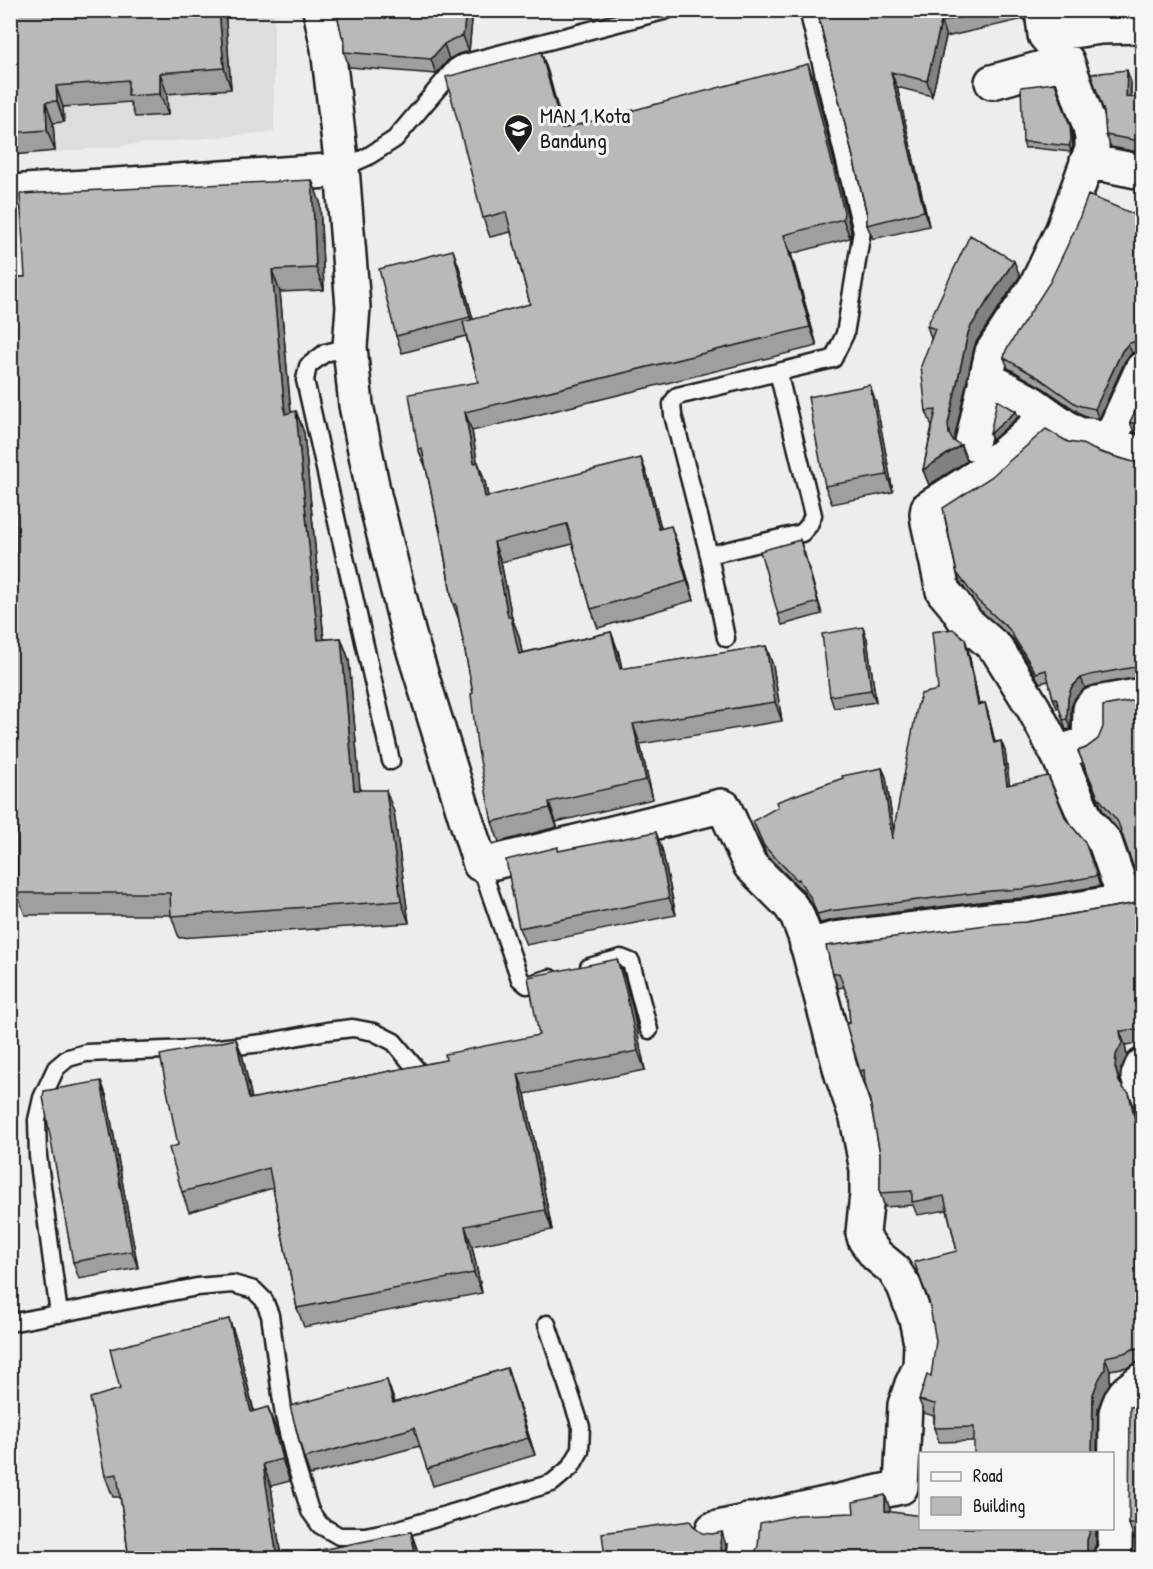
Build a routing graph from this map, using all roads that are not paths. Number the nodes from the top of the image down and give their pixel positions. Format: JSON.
{"nodes":[{"id":1,"x":320,"y":10,"type":"edge"},
{"id":2,"x":667,"y":10,"type":"edge"},
{"id":3,"x":808,"y":10,"type":"edge"},
{"id":4,"x":1043,"y":23,"type":"edge"},
{"id":5,"x":1143,"y":26,"type":"edge"},
{"id":6,"x":1067,"y":61,"type":"junction"},
{"id":7,"x":992,"y":82,"type":"dead end"},
{"id":8,"x":1087,"y":161,"type":"junction"},
{"id":9,"x":342,"y":168,"type":"junction"},
{"id":10,"x":1143,"y":172,"type":"edge"},
{"id":11,"x":10,"y":192,"type":"edge"},
{"id":12,"x":10,"y":312,"type":"edge"},
{"id":13,"x":350,"y":347,"type":"junction"},
{"id":14,"x":1143,"y":369,"type":"edge"},
{"id":15,"x":778,"y":372,"type":"junction"},
{"id":16,"x":985,"y":377,"type":"junction"},
{"id":17,"x":1048,"y":415,"type":"junction"},
{"id":18,"x":972,"y":443,"type":"dead end"},
{"id":19,"x":1108,"y":444,"type":"junction"},
{"id":20,"x":1143,"y":454,"type":"edge"},
{"id":21,"x":709,"y":555,"type":"junction"},
{"id":22,"x":15,"y":619,"type":"edge"},
{"id":23,"x":726,"y":638,"type":"dead end"},
{"id":24,"x":1143,"y":695,"type":"edge"},
{"id":25,"x":1057,"y":753,"type":"junction"},
{"id":26,"x":391,"y":761,"type":"dead end"},
{"id":27,"x":480,"y":864,"type":"junction"},
{"id":28,"x":1134,"y":899,"type":"edge"},
{"id":29,"x":807,"y":946,"type":"junction"},
{"id":30,"x":649,"y":1030,"type":"dead end"},
{"id":31,"x":1143,"y":1066,"type":"edge"},
{"id":32,"x":417,"y":1070,"type":"edge"},
{"id":33,"x":1143,"y":1090,"type":"edge"},
{"id":34,"x":58,"y":1314,"type":"junction"},
{"id":35,"x":10,"y":1323,"type":"edge"},
{"id":36,"x":547,"y":1324,"type":"dead end"},
{"id":37,"x":1143,"y":1380,"type":"edge"},
{"id":38,"x":748,"y":1520,"type":"junction"},
{"id":39,"x":713,"y":1529,"type":"dead end"},
{"id":40,"x":744,"y":1558,"type":"edge"},
{"id":41,"x":1110,"y":1558,"type":"edge"}],
"edges":[{"from":1,"to":9,"type":"street"},
{"from":2,"to":9,"type":"lane"},
{"from":3,"to":15,"type":"lane"},
{"from":4,"to":5,"type":"street"},
{"from":4,"to":6,"type":"street"},
{"from":6,"to":7,"type":"street"},
{"from":6,"to":8,"type":"street"},
{"from":8,"to":10,"type":"street"},
{"from":8,"to":16,"type":"street"},
{"from":9,"to":11,"type":"street"},
{"from":9,"to":13,"type":"street"},
{"from":12,"to":22,"type":"lane"},
{"from":13,"to":26,"type":"lane"},
{"from":13,"to":27,"type":"street"},
{"from":14,"to":19,"type":"street"},
{"from":15,"to":21,"type":"lane"},
{"from":15,"to":21,"type":"lane"},
{"from":16,"to":17,"type":"street"},
{"from":16,"to":18,"type":"street"},
{"from":17,"to":19,"type":"street"},
{"from":17,"to":25,"type":"street"},
{"from":19,"to":20,"type":"street"},
{"from":21,"to":23,"type":"lane"},
{"from":24,"to":25,"type":"street"},
{"from":25,"to":28,"type":"street"},
{"from":27,"to":29,"type":"street"},
{"from":27,"to":30,"type":"lane"},
{"from":28,"to":29,"type":"street"},
{"from":29,"to":38,"type":"street"},
{"from":31,"to":33,"type":"street"},
{"from":32,"to":34,"type":"lane"},
{"from":34,"to":35,"type":"lane"},
{"from":34,"to":36,"type":"lane"},
{"from":37,"to":41,"type":"street"},
{"from":38,"to":39,"type":"street"},
{"from":38,"to":40,"type":"street"}]}
